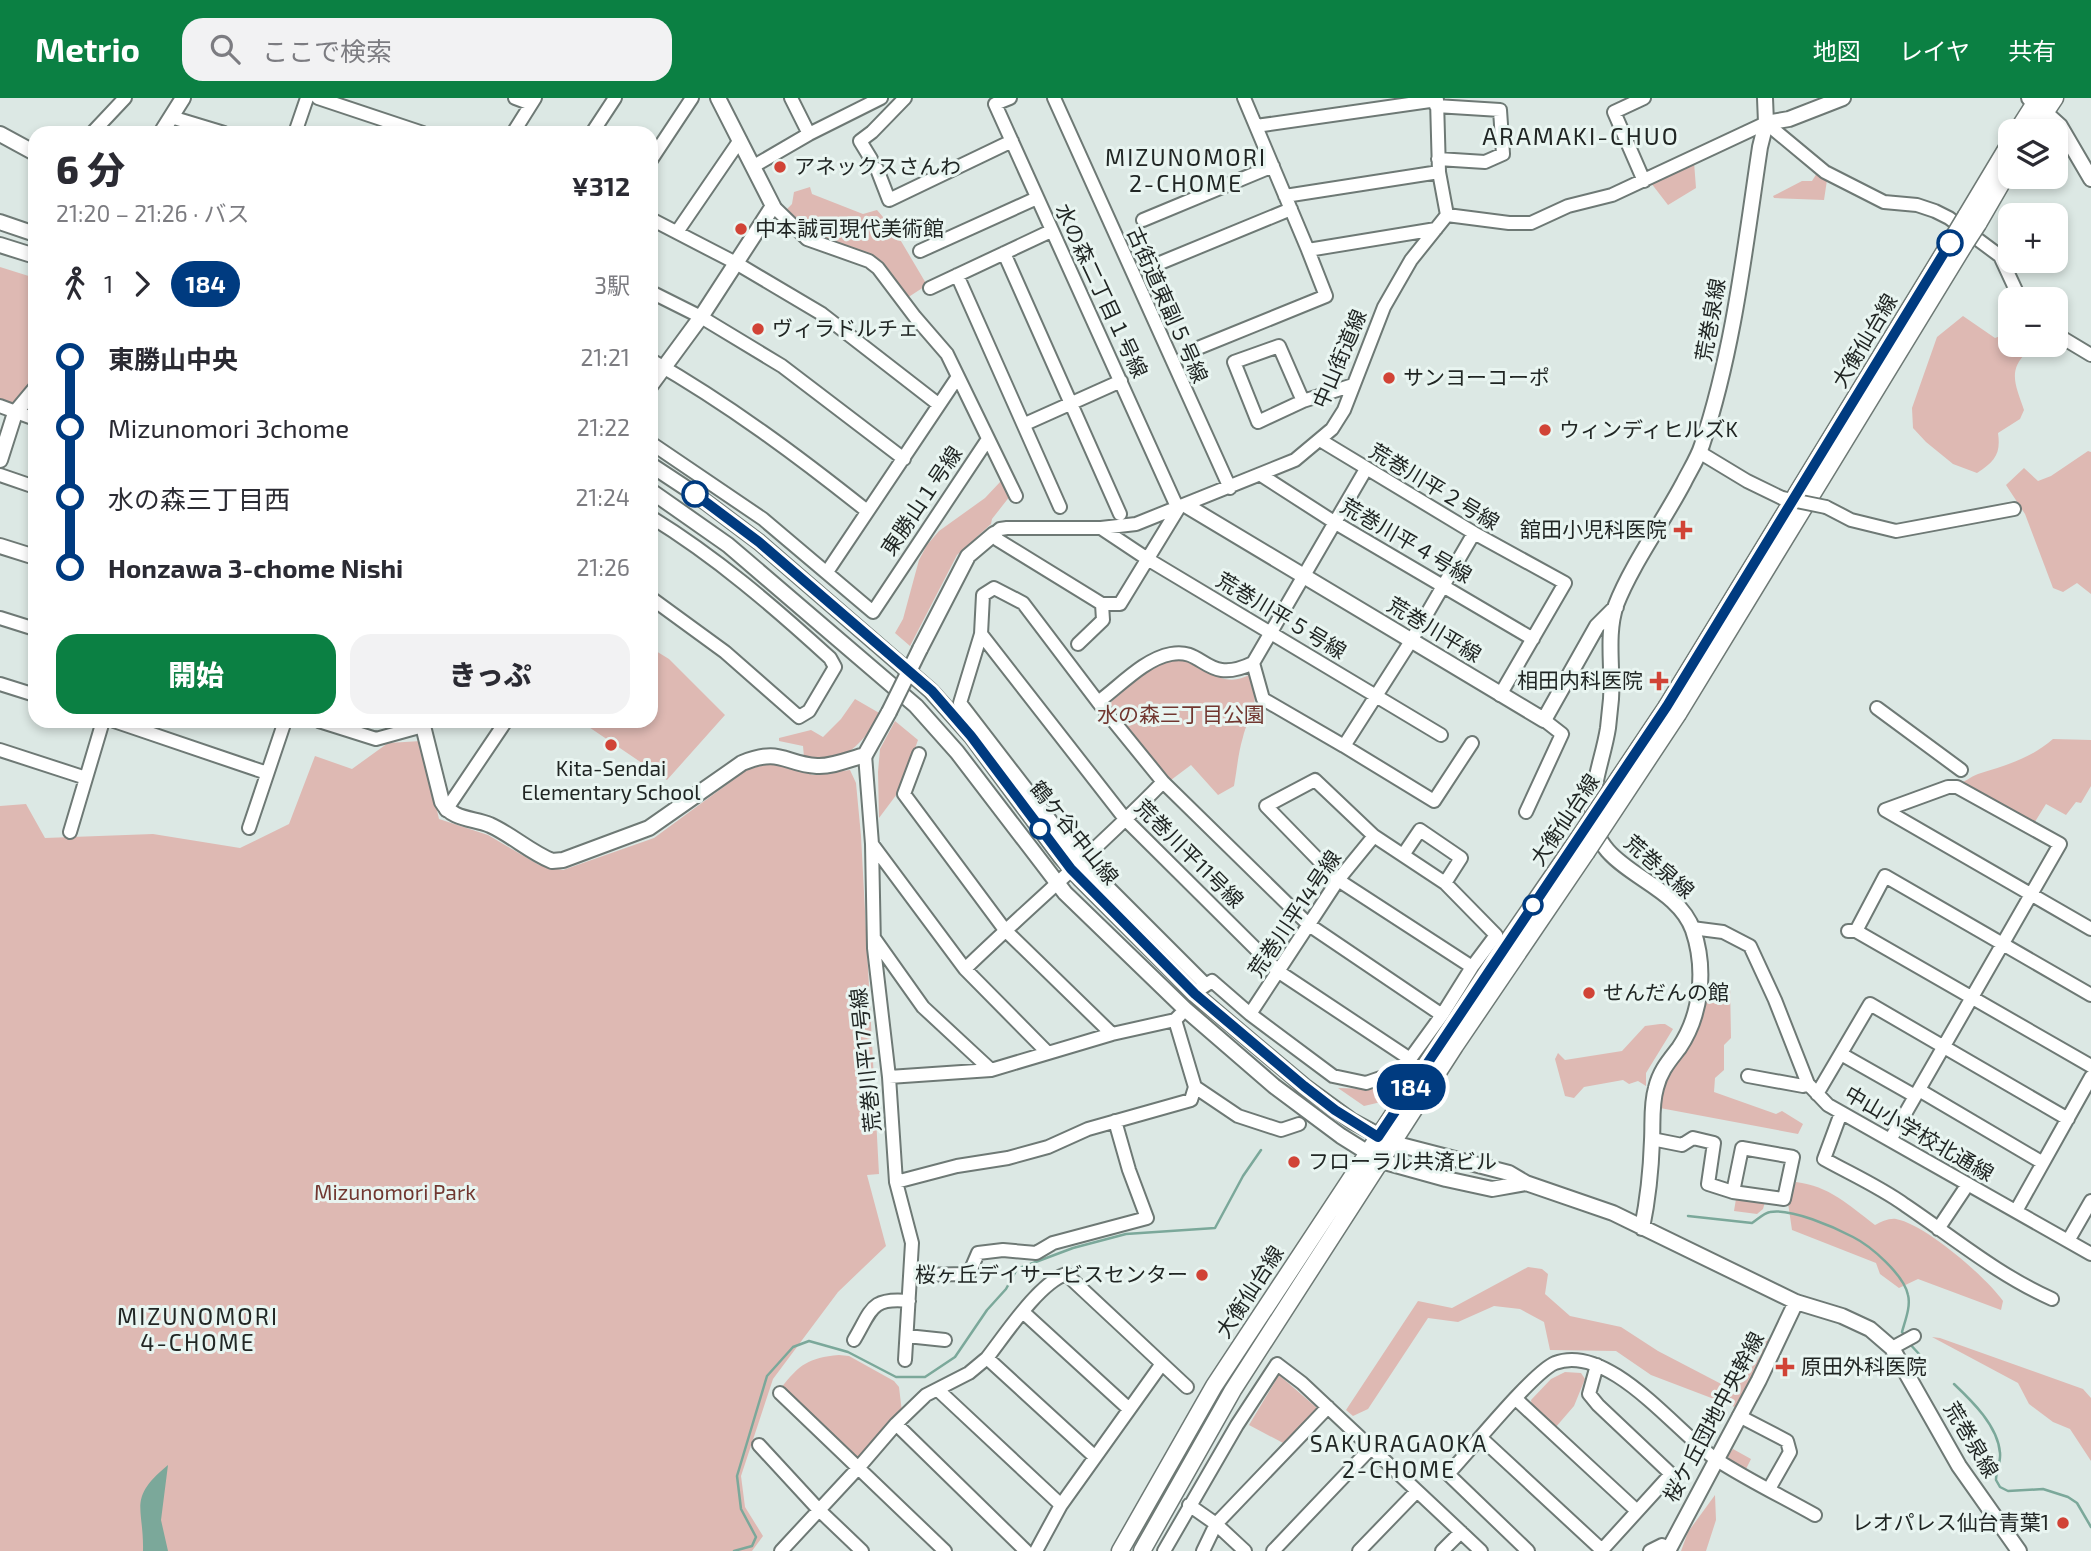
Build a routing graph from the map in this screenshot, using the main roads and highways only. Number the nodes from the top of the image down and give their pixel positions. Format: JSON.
{"nodes":[{"id":1,"x":2041,"y":102,"type":"edge"},
{"id":2,"x":2027,"y":119,"type":"edge"},
{"id":3,"x":2036,"y":119,"type":"edge"},
{"id":4,"x":1998,"y":167,"type":"edge"},
{"id":5,"x":1998,"y":185,"type":"edge"},
{"id":6,"x":1972,"y":220,"type":"junction"},
{"id":7,"x":1375,"y":1157,"type":"junction"},
{"id":8,"x":1120,"y":1551,"type":"edge"},
{"id":9,"x":1142,"y":1551,"type":"edge"}],
"edges":[{"from":1,"to":2,"type":"main road"},
{"from":1,"to":3,"type":"main road"},
{"from":4,"to":6,"type":"main road","name":"大衡仙台線"},
{"from":5,"to":6,"type":"main road","name":"大衡仙台線"},
{"from":6,"to":7,"type":"main road","name":"大衡仙台線","bridge":true},
{"from":7,"to":8,"type":"main road","name":"大衡仙台線"},
{"from":7,"to":9,"type":"main road","name":"大衡仙台線"}]}
